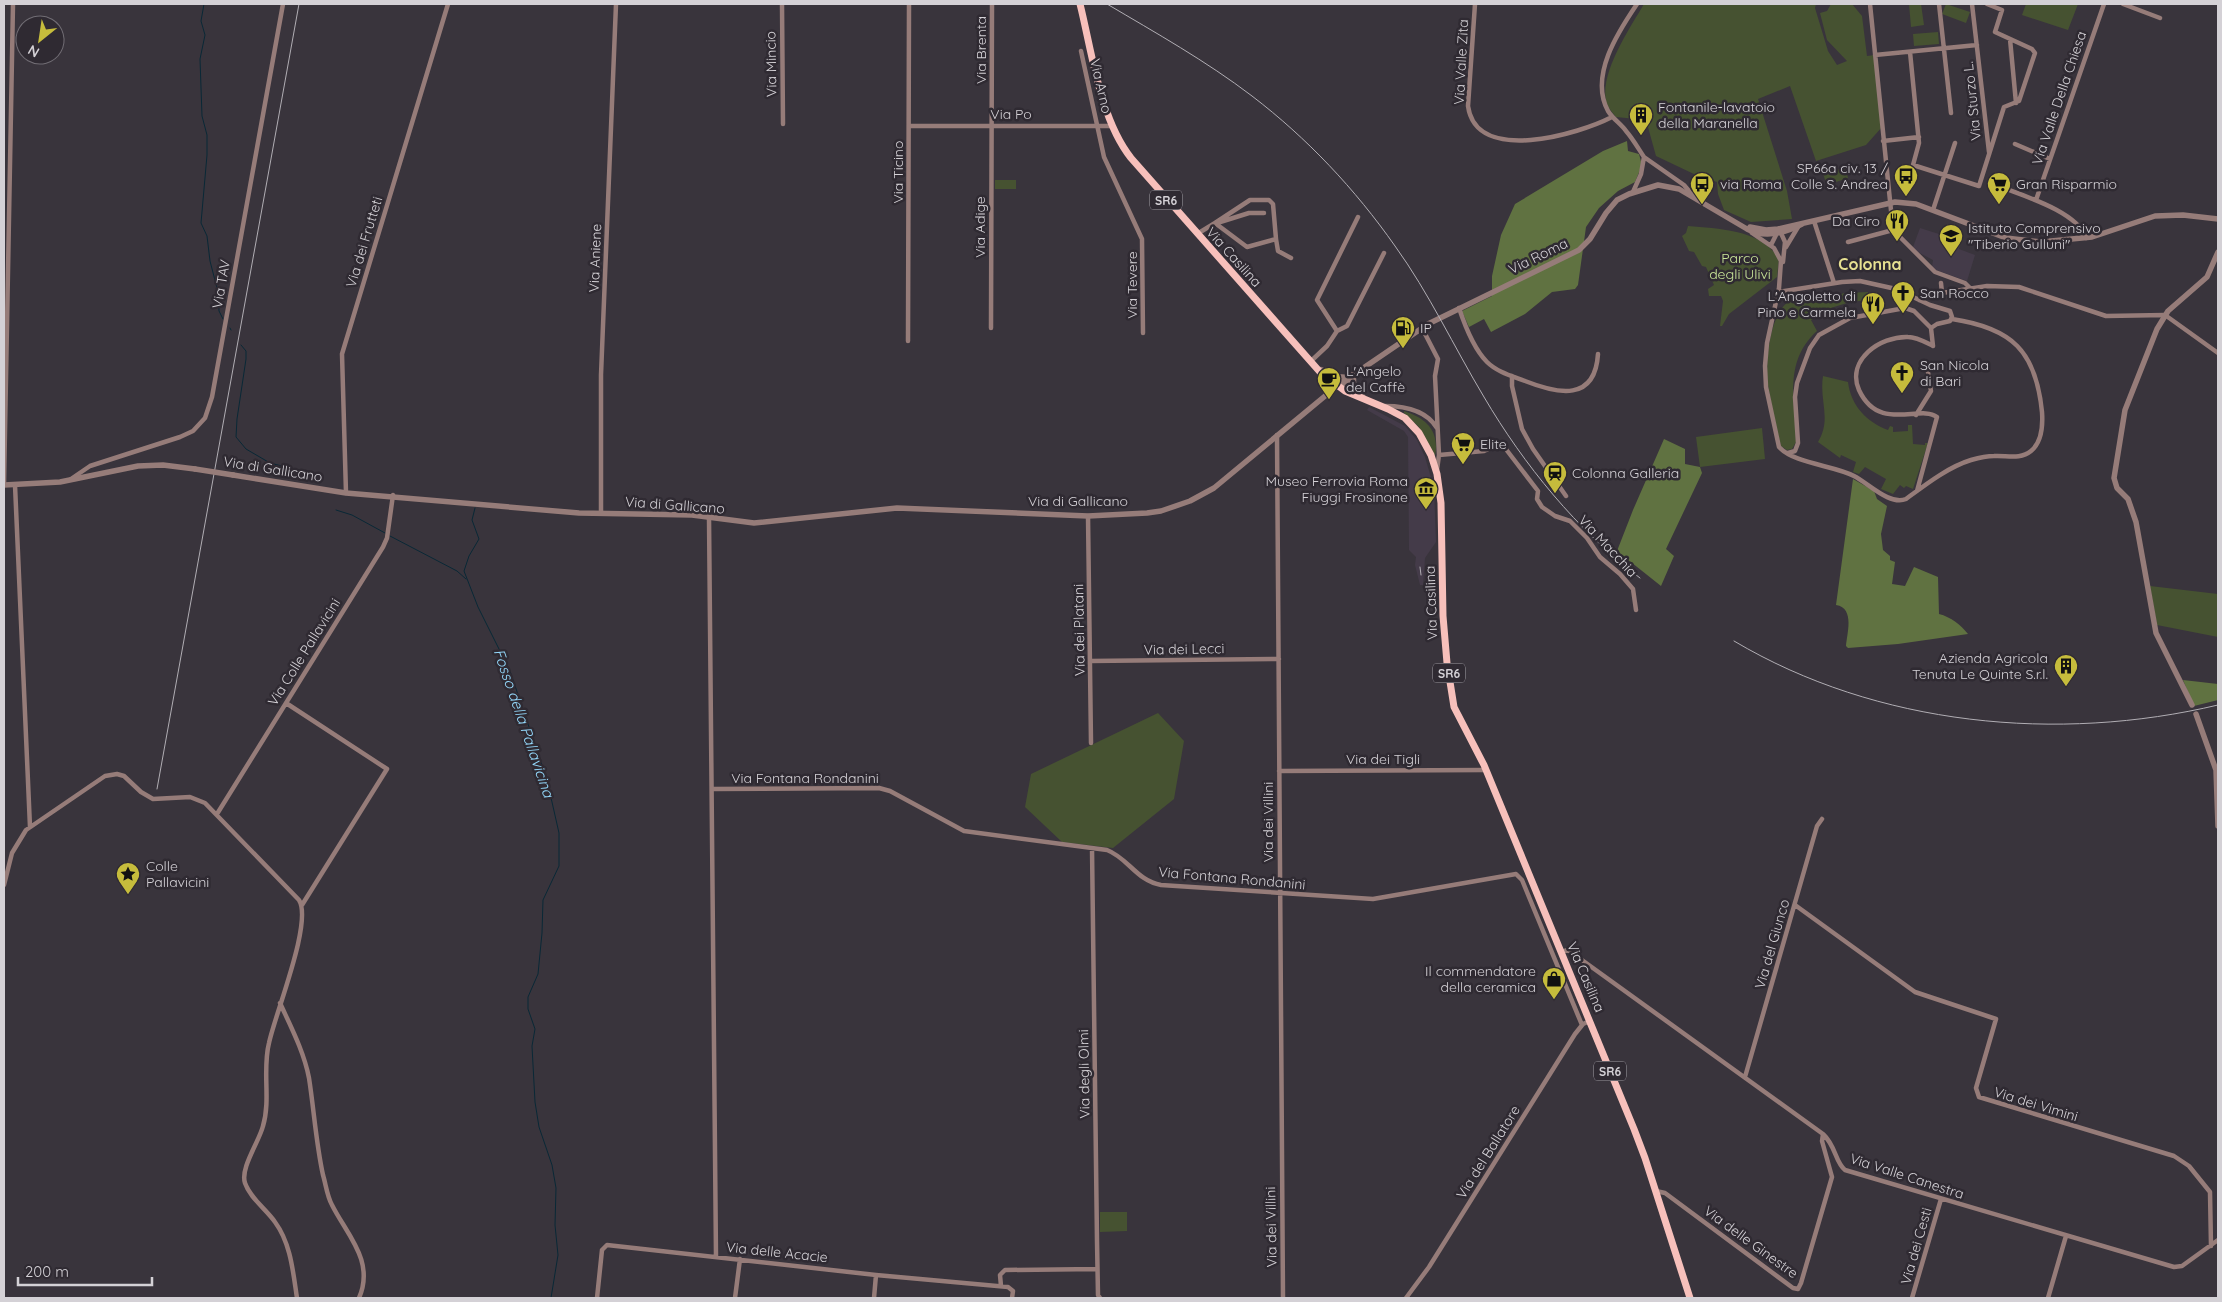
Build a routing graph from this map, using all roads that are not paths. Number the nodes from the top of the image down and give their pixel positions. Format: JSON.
{"nodes":[{"id":1,"x":13,"y":4,"type":"edge"},
{"id":2,"x":283,"y":4,"type":"edge"},
{"id":3,"x":448,"y":4,"type":"edge"},
{"id":4,"x":616,"y":4,"type":"edge"},
{"id":5,"x":782,"y":4,"type":"edge"},
{"id":6,"x":909,"y":4,"type":"edge"},
{"id":7,"x":992,"y":4,"type":"edge"},
{"id":8,"x":1080,"y":4,"type":"edge"},
{"id":9,"x":1475,"y":4,"type":"edge"},
{"id":10,"x":1637,"y":4,"type":"edge"},
{"id":11,"x":1870,"y":4,"type":"edge"},
{"id":12,"x":1939,"y":4,"type":"edge"},
{"id":13,"x":1972,"y":4,"type":"edge"},
{"id":14,"x":1987,"y":4,"type":"edge"},
{"id":15,"x":2104,"y":4,"type":"edge"},
{"id":16,"x":2124,"y":4,"type":"edge"},
{"id":17,"x":2160,"y":18,"type":"dead end"},
{"id":18,"x":2010,"y":39,"type":"junction"},
{"id":19,"x":1977,"y":45,"type":"junction"},
{"id":20,"x":1944,"y":48,"type":"junction"},
{"id":21,"x":1081,"y":51,"type":"dead end"},
{"id":22,"x":1910,"y":52,"type":"junction"},
{"id":23,"x":1875,"y":55,"type":"junction"},
{"id":24,"x":2016,"y":103,"type":"junction"},
{"id":25,"x":1951,"y":113,"type":"dead end"},
{"id":26,"x":1612,"y":117,"type":"junction"},
{"id":27,"x":783,"y":124,"type":"dead end"},
{"id":28,"x":992,"y":125,"type":"junction"},
{"id":29,"x":910,"y":126,"type":"junction"},
{"id":30,"x":1112,"y":126,"type":"junction"},
{"id":31,"x":1098,"y":127,"type":"junction"},
{"id":32,"x":1919,"y":137,"type":"junction"},
{"id":33,"x":1883,"y":140,"type":"junction"},
{"id":34,"x":1955,"y":143,"type":"dead end"},
{"id":35,"x":2015,"y":144,"type":"dead end"},
{"id":36,"x":1989,"y":156,"type":"junction"},
{"id":37,"x":1644,"y":157,"type":"junction"},
{"id":38,"x":2050,"y":159,"type":"junction"},
{"id":39,"x":1945,"y":175,"type":"junction"},
{"id":40,"x":2001,"y":186,"type":"dead end"},
{"id":41,"x":1634,"y":192,"type":"junction"},
{"id":42,"x":1695,"y":198,"type":"junction"},
{"id":43,"x":2036,"y":200,"type":"junction"},
{"id":44,"x":1889,"y":202,"type":"junction"},
{"id":45,"x":1934,"y":210,"type":"junction"},
{"id":46,"x":1264,"y":213,"type":"dead end"},
{"id":47,"x":1358,"y":217,"type":"dead end"},
{"id":48,"x":2218,"y":219,"type":"edge"},
{"id":49,"x":1732,"y":220,"type":"junction"},
{"id":50,"x":1814,"y":221,"type":"junction"},
{"id":51,"x":1215,"y":223,"type":"junction"},
{"id":52,"x":1800,"y":225,"type":"junction"},
{"id":53,"x":1747,"y":229,"type":"junction"},
{"id":54,"x":1893,"y":230,"type":"junction"},
{"id":55,"x":1779,"y":232,"type":"junction"},
{"id":56,"x":1197,"y":234,"type":"junction"},
{"id":57,"x":2086,"y":238,"type":"junction"},
{"id":58,"x":1276,"y":239,"type":"junction"},
{"id":59,"x":1848,"y":242,"type":"dead end"},
{"id":60,"x":1771,"y":245,"type":"junction"},
{"id":61,"x":1785,"y":249,"type":"junction"},
{"id":62,"x":2218,"y":252,"type":"edge"},
{"id":63,"x":1384,"y":254,"type":"dead end"},
{"id":64,"x":1291,"y":258,"type":"dead end"},
{"id":65,"x":1782,"y":268,"type":"junction"},
{"id":66,"x":1834,"y":283,"type":"junction"},
{"id":67,"x":1941,"y":283,"type":"dead end"},
{"id":68,"x":1970,"y":288,"type":"junction"},
{"id":69,"x":1778,"y":292,"type":"junction"},
{"id":70,"x":1942,"y":293,"type":"junction"},
{"id":71,"x":1919,"y":300,"type":"junction"},
{"id":72,"x":1459,"y":308,"type":"junction"},
{"id":73,"x":2164,"y":315,"type":"junction"},
{"id":74,"x":1952,"y":318,"type":"junction"},
{"id":75,"x":991,"y":328,"type":"dead end"},
{"id":76,"x":1422,"y":328,"type":"junction"},
{"id":77,"x":1932,"y":328,"type":"junction"},
{"id":78,"x":1337,"y":332,"type":"junction"},
{"id":79,"x":1143,"y":333,"type":"dead end"},
{"id":80,"x":908,"y":341,"type":"dead end"},
{"id":81,"x":2218,"y":353,"type":"edge"},
{"id":82,"x":1598,"y":354,"type":"dead end"},
{"id":83,"x":1311,"y":362,"type":"junction"},
{"id":84,"x":1928,"y":372,"type":"dead end"},
{"id":85,"x":1356,"y":373,"type":"junction"},
{"id":86,"x":1348,"y":376,"type":"junction"},
{"id":87,"x":1512,"y":376,"type":"junction"},
{"id":88,"x":1337,"y":387,"type":"junction"},
{"id":89,"x":1372,"y":402,"type":"junction"},
{"id":90,"x":1382,"y":406,"type":"junction"},
{"id":91,"x":1916,"y":415,"type":"junction"},
{"id":92,"x":1438,"y":430,"type":"junction"},
{"id":93,"x":1278,"y":435,"type":"junction"},
{"id":94,"x":1788,"y":453,"type":"junction"},
{"id":95,"x":1439,"y":455,"type":"junction"},
{"id":96,"x":1437,"y":474,"type":"junction"},
{"id":97,"x":70,"y":480,"type":"junction"},
{"id":98,"x":4,"y":485,"type":"edge"},
{"id":99,"x":15,"y":485,"type":"junction"},
{"id":100,"x":1917,"y":491,"type":"junction"},
{"id":101,"x":346,"y":493,"type":"junction"},
{"id":102,"x":393,"y":495,"type":"junction"},
{"id":103,"x":1566,"y":496,"type":"dead end"},
{"id":104,"x":601,"y":513,"type":"junction"},
{"id":105,"x":1088,"y":516,"type":"junction"},
{"id":106,"x":709,"y":517,"type":"junction"},
{"id":107,"x":1636,"y":610,"type":"dead end"},
{"id":108,"x":1279,"y":659,"type":"junction"},
{"id":109,"x":1090,"y":661,"type":"junction"},
{"id":110,"x":286,"y":703,"type":"junction"},
{"id":111,"x":2192,"y":705,"type":"dead end"},
{"id":112,"x":2196,"y":714,"type":"dead end"},
{"id":113,"x":1092,"y":743,"type":"dead end"},
{"id":114,"x":1486,"y":770,"type":"junction"},
{"id":115,"x":1279,"y":771,"type":"junction"},
{"id":116,"x":712,"y":789,"type":"junction"},
{"id":117,"x":217,"y":814,"type":"junction"},
{"id":118,"x":1822,"y":819,"type":"dead end"},
{"id":119,"x":2218,"y":826,"type":"edge"},
{"id":120,"x":30,"y":827,"type":"junction"},
{"id":121,"x":1092,"y":848,"type":"junction"},
{"id":122,"x":4,"y":885,"type":"edge"},
{"id":123,"x":1280,"y":894,"type":"junction"},
{"id":124,"x":1795,"y":904,"type":"junction"},
{"id":125,"x":302,"y":905,"type":"junction"},
{"id":126,"x":1561,"y":952,"type":"junction"},
{"id":127,"x":280,"y":1003,"type":"junction"},
{"id":128,"x":1590,"y":1021,"type":"junction"},
{"id":129,"x":1582,"y":1025,"type":"junction"},
{"id":130,"x":1745,"y":1077,"type":"junction"},
{"id":131,"x":1823,"y":1134,"type":"junction"},
{"id":132,"x":1656,"y":1191,"type":"junction"},
{"id":133,"x":1941,"y":1199,"type":"junction"},
{"id":134,"x":2066,"y":1236,"type":"junction"},
{"id":135,"x":2218,"y":1240,"type":"edge"},
{"id":136,"x":2211,"y":1246,"type":"junction"},
{"id":137,"x":716,"y":1257,"type":"junction"},
{"id":138,"x":740,"y":1259,"type":"junction"},
{"id":139,"x":1097,"y":1269,"type":"junction"},
{"id":140,"x":876,"y":1275,"type":"junction"},
{"id":141,"x":1001,"y":1286,"type":"junction"},
{"id":142,"x":297,"y":1298,"type":"edge"},
{"id":143,"x":359,"y":1298,"type":"edge"},
{"id":144,"x":597,"y":1298,"type":"edge"},
{"id":145,"x":735,"y":1298,"type":"edge"},
{"id":146,"x":874,"y":1298,"type":"edge"},
{"id":147,"x":1012,"y":1298,"type":"edge"},
{"id":148,"x":1100,"y":1298,"type":"edge"},
{"id":149,"x":1283,"y":1298,"type":"edge"},
{"id":150,"x":1406,"y":1298,"type":"edge"},
{"id":151,"x":1690,"y":1298,"type":"edge"},
{"id":152,"x":1912,"y":1298,"type":"edge"},
{"id":153,"x":2048,"y":1298,"type":"edge"}],
"edges":[{"from":1,"to":98,"type":"street"},
{"from":2,"to":97,"type":"street","name":"Via TAV"},
{"from":3,"to":101,"type":"street","name":"Via dei Frutteti"},
{"from":4,"to":104,"type":"street","name":"Via Aniene"},
{"from":5,"to":27,"type":"street","name":"Via Mincio"},
{"from":6,"to":29,"type":"street","name":"Via Ticino"},
{"from":7,"to":28,"type":"street","name":"Via Brenta"},
{"from":8,"to":30,"type":"main road","name":"Via Casilina","number":"SR6"},
{"from":9,"to":26,"type":"street","name":"Via Valle Zita"},
{"from":10,"to":26,"type":"street"},
{"from":11,"to":23,"type":"street"},
{"from":12,"to":20,"type":"street"},
{"from":13,"to":19,"type":"street","name":"Via Sturzo L."},
{"from":14,"to":18,"type":"street"},
{"from":15,"to":38,"type":"street","name":"Via Valle Della Chiesa"},
{"from":16,"to":17,"type":"street"},
{"from":18,"to":24,"type":"street"},
{"from":18,"to":24,"type":"street"},
{"from":19,"to":20,"type":"street"},
{"from":19,"to":36,"type":"street","name":"Via Sturzo L."},
{"from":20,"to":22,"type":"street"},
{"from":20,"to":25,"type":"street"},
{"from":21,"to":31,"type":"street","name":"Via Arno"},
{"from":22,"to":23,"type":"street"},
{"from":22,"to":32,"type":"street"},
{"from":23,"to":33,"type":"street"},
{"from":24,"to":36,"type":"street"},
{"from":26,"to":37,"type":"street"},
{"from":28,"to":29,"type":"street","name":"Via Po"},
{"from":28,"to":31,"type":"street","name":"Via Po"},
{"from":28,"to":75,"type":"street","name":"Via Adige"},
{"from":29,"to":80,"type":"street","name":"Via Ticino"},
{"from":30,"to":31,"type":"street","name":"Via Po"},
{"from":30,"to":56,"type":"main road","name":"Via Casilina","number":"SR6"},
{"from":31,"to":79,"type":"street","name":"Via Tevere"},
{"from":32,"to":33,"type":"street"},
{"from":32,"to":39,"type":"street"},
{"from":33,"to":44,"type":"street"},
{"from":34,"to":39,"type":"street"},
{"from":35,"to":38,"type":"street"},
{"from":36,"to":39,"type":"street"},
{"from":37,"to":41,"type":"street"},
{"from":37,"to":42,"type":"street"},
{"from":38,"to":43,"type":"street","name":"Via Valle Della Chiesa"},
{"from":39,"to":45,"type":"street"},
{"from":40,"to":43,"type":"street"},
{"from":41,"to":42,"type":"street","name":"Via Roma"},
{"from":41,"to":72,"type":"street","name":"Via Roma"},
{"from":42,"to":49,"type":"street","name":"Via Roma"},
{"from":43,"to":57,"type":"street"},
{"from":44,"to":45,"type":"street"},
{"from":44,"to":50,"type":"street"},
{"from":44,"to":54,"type":"street"},
{"from":45,"to":57,"type":"street"},
{"from":46,"to":51,"type":"street"},
{"from":47,"to":78,"type":"street"},
{"from":48,"to":57,"type":"street"},
{"from":49,"to":53,"type":"street","name":"Via Roma"},
{"from":49,"to":55,"type":"street"},
{"from":50,"to":52,"type":"street"},
{"from":50,"to":66,"type":"street"},
{"from":51,"to":56,"type":"street"},
{"from":51,"to":58,"type":"street"},
{"from":51,"to":58,"type":"street"},
{"from":52,"to":55,"type":"street"},
{"from":52,"to":61,"type":"street"},
{"from":53,"to":55,"type":"street","name":"Via Roma"},
{"from":53,"to":60,"type":"street"},
{"from":54,"to":59,"type":"street"},
{"from":54,"to":68,"type":"street"},
{"from":55,"to":60,"type":"street"},
{"from":55,"to":61,"type":"street"},
{"from":56,"to":83,"type":"main road","name":"Via Casilina","number":"SR6"},
{"from":58,"to":64,"type":"street"},
{"from":60,"to":65,"type":"street"},
{"from":61,"to":65,"type":"street"},
{"from":62,"to":73,"type":"street"},
{"from":63,"to":78,"type":"street"},
{"from":65,"to":69,"type":"street"},
{"from":66,"to":69,"type":"street"},
{"from":66,"to":71,"type":"street"},
{"from":67,"to":70,"type":"street"},
{"from":68,"to":70,"type":"street"},
{"from":68,"to":73,"type":"street"},
{"from":69,"to":94,"type":"street"},
{"from":70,"to":71,"type":"street"},
{"from":71,"to":74,"type":"street"},
{"from":72,"to":76,"type":"street","name":"Via Roma"},
{"from":72,"to":87,"type":"street"},
{"from":73,"to":81,"type":"street"},
{"from":73,"to":111,"type":"street"},
{"from":74,"to":77,"type":"street"},
{"from":74,"to":100,"type":"street"},
{"from":76,"to":85,"type":"street","name":"Via Roma"},
{"from":76,"to":92,"type":"street"},
{"from":77,"to":91,"type":"street"},
{"from":77,"to":94,"type":"street"},
{"from":78,"to":83,"type":"street"},
{"from":82,"to":87,"type":"street"},
{"from":83,"to":86,"type":"street"},
{"from":83,"to":88,"type":"main road","name":"Via Casilina","number":"SR6"},
{"from":84,"to":91,"type":"street"},
{"from":85,"to":86,"type":"street","name":"Via Roma"},
{"from":85,"to":88,"type":"street","name":"Via Roma"},
{"from":85,"to":89,"type":"street"},
{"from":86,"to":88,"type":"street","name":"Via Roma"},
{"from":87,"to":103,"type":"street"},
{"from":88,"to":89,"type":"main road","name":"Via Casilina","number":"SR6"},
{"from":88,"to":93,"type":"street","name":"Via di Gallicano"},
{"from":89,"to":90,"type":"main road","name":"Via Casilina","number":"SR6"},
{"from":90,"to":92,"type":"street"},
{"from":90,"to":96,"type":"main road","name":"Via Casilina","number":"SR6"},
{"from":91,"to":100,"type":"street"},
{"from":92,"to":95,"type":"street"},
{"from":93,"to":105,"type":"street","name":"Via di Gallicano"},
{"from":93,"to":108,"type":"street","name":"Via dei Villini"},
{"from":94,"to":100,"type":"street"},
{"from":95,"to":96,"type":"street"},
{"from":95,"to":107,"type":"street","name":"Via Macchia"},
{"from":96,"to":114,"type":"main road","name":"Via Casilina","number":"SR6"},
{"from":97,"to":99,"type":"street","name":"Via di Gallicano"},
{"from":97,"to":101,"type":"street","name":"Via di Gallicano","bridge":true},
{"from":98,"to":99,"type":"street","name":"Via di Gallicano"},
{"from":99,"to":120,"type":"street"},
{"from":101,"to":102,"type":"street","name":"Via di Gallicano"},
{"from":102,"to":104,"type":"street","name":"Via di Gallicano"},
{"from":102,"to":110,"type":"street","name":"Via Colle Pallavicini"},
{"from":104,"to":106,"type":"street","name":"Via di Gallicano"},
{"from":105,"to":106,"type":"street","name":"Via di Gallicano"},
{"from":105,"to":109,"type":"street","name":"Via dei Platani"},
{"from":106,"to":116,"type":"street"},
{"from":108,"to":109,"type":"street","name":"Via dei Lecci"},
{"from":108,"to":115,"type":"street","name":"Via dei Villini"},
{"from":109,"to":113,"type":"street","name":"Via dei Platani"},
{"from":110,"to":117,"type":"street","name":"Via Colle Pallavicini"},
{"from":110,"to":125,"type":"street"},
{"from":112,"to":119,"type":"street"},
{"from":114,"to":115,"type":"street","name":"Via dei Tigli"},
{"from":114,"to":126,"type":"main road","name":"Via Casilina","number":"SR6"},
{"from":115,"to":123,"type":"street","name":"Via dei Villini"},
{"from":116,"to":121,"type":"street","name":"Via Fontana Rondanini"},
{"from":116,"to":137,"type":"street"},
{"from":117,"to":120,"type":"street"},
{"from":117,"to":125,"type":"street"},
{"from":118,"to":124,"type":"street","name":"Via del Giunco"},
{"from":120,"to":122,"type":"street"},
{"from":121,"to":123,"type":"street","name":"Via Fontana Rondanini"},
{"from":121,"to":139,"type":"street","name":"Via degli Olmi"},
{"from":123,"to":129,"type":"street","name":"Via Fontana Rondanini"},
{"from":123,"to":149,"type":"street","name":"Via dei Villini"},
{"from":124,"to":130,"type":"street","name":"Via del Giunco"},
{"from":124,"to":136,"type":"street","name":"Via dei Vimini"},
{"from":125,"to":127,"type":"street"},
{"from":126,"to":128,"type":"main road","name":"Via Casilina","number":"SR6"},
{"from":126,"to":130,"type":"street","name":"Via Valle Canestra"},
{"from":127,"to":142,"type":"street"},
{"from":127,"to":143,"type":"street"},
{"from":128,"to":129,"type":"street"},
{"from":128,"to":132,"type":"main road","name":"Via Casilina","number":"SR6"},
{"from":129,"to":150,"type":"street","name":"Via del Ballatore"},
{"from":130,"to":131,"type":"street","name":"Via Valle Canestra"},
{"from":131,"to":132,"type":"street","name":"Via delle Ginestre"},
{"from":131,"to":133,"type":"street","name":"Via Valle Canestra"},
{"from":132,"to":151,"type":"main road","name":"Via Casilina","number":"SR6"},
{"from":133,"to":134,"type":"street","name":"Via Valle Canestra"},
{"from":133,"to":152,"type":"street","name":"Via dei Cesti"},
{"from":134,"to":136,"type":"street","name":"Via Valle Canestra"},
{"from":134,"to":153,"type":"street"},
{"from":135,"to":136,"type":"street","name":"Via Valle Canestra"},
{"from":137,"to":138,"type":"street","name":"Via delle Acacie"},
{"from":137,"to":144,"type":"street","name":"Via delle Acacie"},
{"from":138,"to":140,"type":"street","name":"Via delle Acacie"},
{"from":138,"to":145,"type":"street"},
{"from":139,"to":141,"type":"street"},
{"from":139,"to":148,"type":"street","name":"Via degli Olmi"},
{"from":140,"to":141,"type":"street","name":"Via delle Acacie"},
{"from":140,"to":146,"type":"street"},
{"from":141,"to":147,"type":"street"}]}
